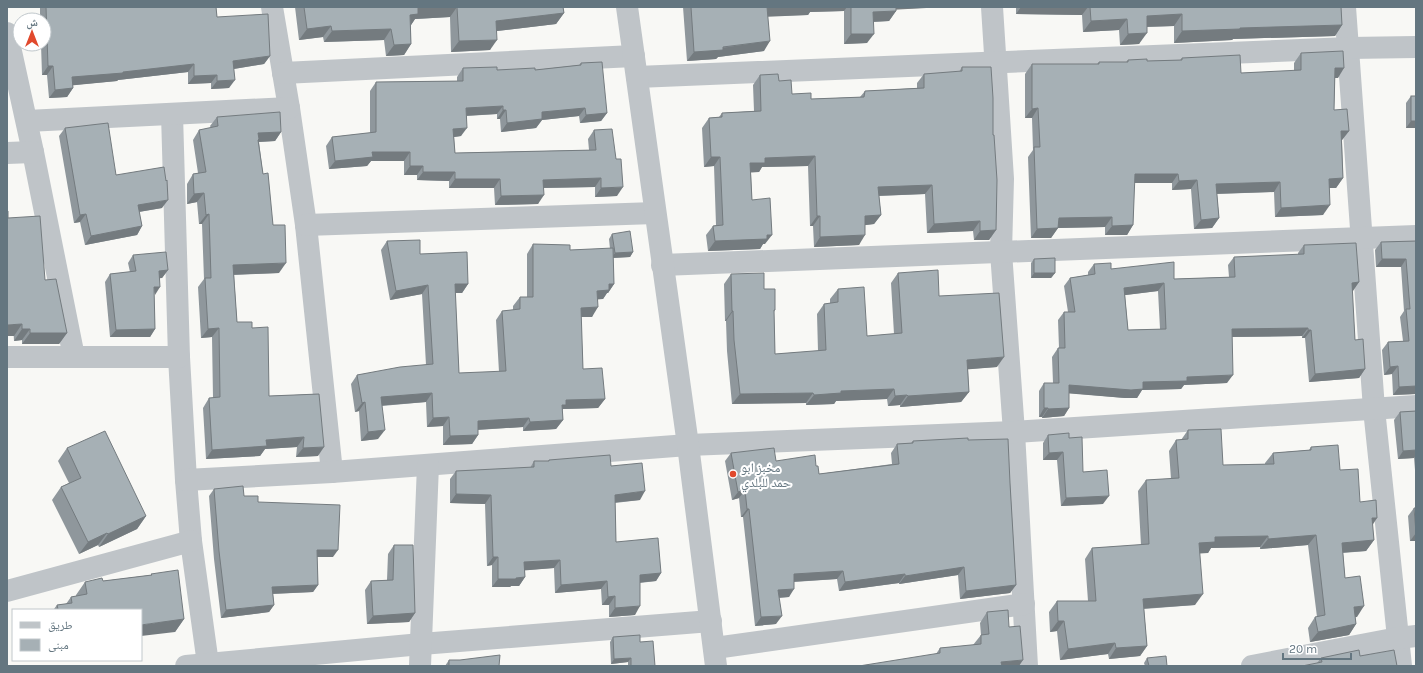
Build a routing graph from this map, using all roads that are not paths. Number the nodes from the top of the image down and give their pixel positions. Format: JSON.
{"nodes":[{"id":1,"x":272,"y":7,"type":"edge"},
{"id":2,"x":627,"y":7,"type":"edge"},
{"id":3,"x":992,"y":7,"type":"edge"},
{"id":4,"x":1345,"y":7,"type":"edge"},
{"id":5,"x":7,"y":33,"type":"edge"},
{"id":6,"x":1416,"y":47,"type":"edge"},
{"id":7,"x":1349,"y":48,"type":"junction"},
{"id":8,"x":996,"y":63,"type":"junction"},
{"id":9,"x":636,"y":67,"type":"junction"},
{"id":10,"x":283,"y":73,"type":"junction"},
{"id":11,"x":289,"y":108,"type":"junction"},
{"id":12,"x":172,"y":114,"type":"junction"},
{"id":13,"x":27,"y":121,"type":"junction"},
{"id":14,"x":7,"y":152,"type":"edge"},
{"id":15,"x":33,"y":152,"type":"junction"},
{"id":16,"x":655,"y":213,"type":"junction"},
{"id":17,"x":306,"y":225,"type":"junction"},
{"id":18,"x":1416,"y":236,"type":"edge"},
{"id":19,"x":1361,"y":238,"type":"junction"},
{"id":20,"x":1001,"y":252,"type":"junction"},
{"id":21,"x":662,"y":265,"type":"junction"},
{"id":22,"x":7,"y":357,"type":"edge"},
{"id":23,"x":74,"y":357,"type":"junction"},
{"id":24,"x":179,"y":357,"type":"junction"},
{"id":25,"x":1416,"y":406,"type":"edge"},
{"id":26,"x":1374,"y":409,"type":"junction"},
{"id":27,"x":1014,"y":432,"type":"junction"},
{"id":28,"x":688,"y":446,"type":"junction"},
{"id":29,"x":428,"y":465,"type":"junction"},
{"id":30,"x":332,"y":472,"type":"junction"},
{"id":31,"x":186,"y":480,"type":"junction"},
{"id":32,"x":191,"y":541,"type":"junction"},
{"id":33,"x":7,"y":591,"type":"edge"},
{"id":34,"x":1024,"y":604,"type":"junction"},
{"id":35,"x":711,"y":621,"type":"junction"},
{"id":36,"x":1407,"y":637,"type":"edge"},
{"id":37,"x":421,"y":644,"type":"junction"},
{"id":38,"x":716,"y":657,"type":"edge"},
{"id":39,"x":208,"y":664,"type":"junction"},
{"id":40,"x":186,"y":666,"type":"edge"},
{"id":41,"x":420,"y":666,"type":"edge"},
{"id":42,"x":1027,"y":666,"type":"edge"},
{"id":43,"x":1252,"y":666,"type":"edge"},
{"id":44,"x":1401,"y":666,"type":"edge"}],
"edges":[{"from":1,"to":10,"type":"street"},
{"from":2,"to":9,"type":"street"},
{"from":3,"to":8,"type":"street"},
{"from":4,"to":7,"type":"street"},
{"from":5,"to":13,"type":"street"},
{"from":6,"to":7,"type":"street"},
{"from":7,"to":8,"type":"street"},
{"from":7,"to":19,"type":"street"},
{"from":8,"to":9,"type":"street"},
{"from":8,"to":20,"type":"street"},
{"from":9,"to":10,"type":"street"},
{"from":9,"to":16,"type":"street"},
{"from":10,"to":11,"type":"street"},
{"from":11,"to":12,"type":"street"},
{"from":11,"to":17,"type":"street"},
{"from":12,"to":13,"type":"street"},
{"from":12,"to":24,"type":"street"},
{"from":13,"to":15,"type":"street"},
{"from":14,"to":15,"type":"street"},
{"from":15,"to":23,"type":"street"},
{"from":16,"to":17,"type":"street"},
{"from":16,"to":21,"type":"street"},
{"from":17,"to":30,"type":"street"},
{"from":18,"to":19,"type":"street"},
{"from":19,"to":20,"type":"street"},
{"from":19,"to":26,"type":"street"},
{"from":20,"to":21,"type":"street"},
{"from":20,"to":27,"type":"street"},
{"from":21,"to":28,"type":"street"},
{"from":22,"to":23,"type":"street"},
{"from":23,"to":24,"type":"street"},
{"from":24,"to":31,"type":"street"},
{"from":25,"to":26,"type":"street"},
{"from":26,"to":27,"type":"street"},
{"from":26,"to":36,"type":"street"},
{"from":27,"to":28,"type":"street"},
{"from":27,"to":34,"type":"street"},
{"from":28,"to":29,"type":"street"},
{"from":28,"to":35,"type":"street"},
{"from":29,"to":30,"type":"street"},
{"from":29,"to":37,"type":"street"},
{"from":30,"to":31,"type":"street"},
{"from":31,"to":32,"type":"street"},
{"from":32,"to":33,"type":"street"},
{"from":32,"to":39,"type":"street"},
{"from":34,"to":38,"type":"street"},
{"from":34,"to":42,"type":"street"},
{"from":35,"to":37,"type":"street"},
{"from":35,"to":38,"type":"street"},
{"from":36,"to":43,"type":"street"},
{"from":36,"to":44,"type":"street"},
{"from":37,"to":39,"type":"street"},
{"from":37,"to":41,"type":"street"},
{"from":39,"to":40,"type":"street"}]}
